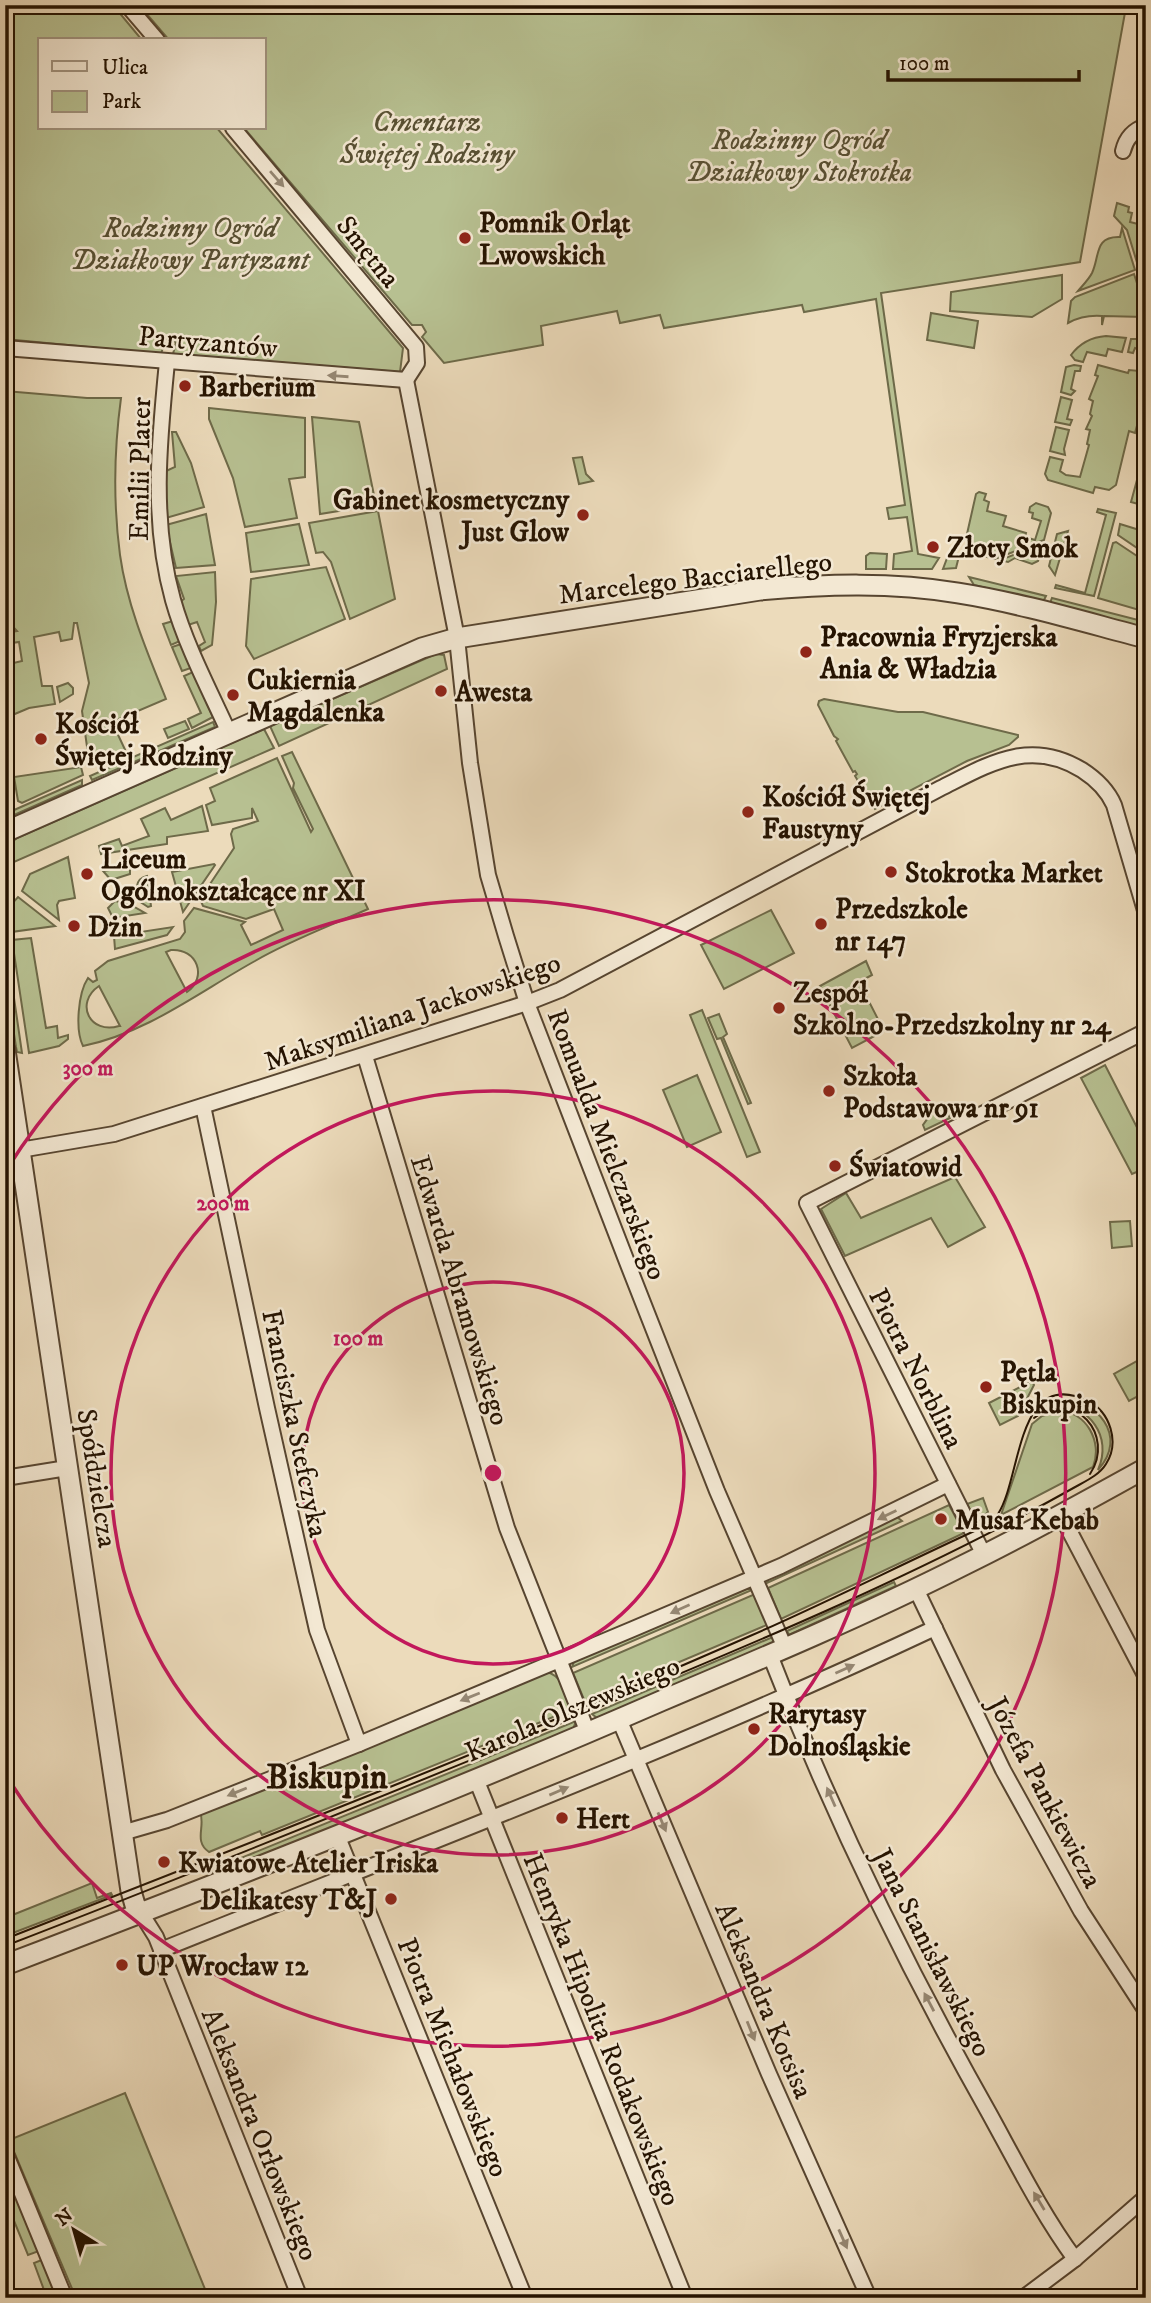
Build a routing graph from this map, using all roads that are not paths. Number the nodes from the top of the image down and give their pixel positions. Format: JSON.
{"nodes":[{"id":1,"x":127,"y":5,"type":"edge"},
{"id":2,"x":155,"y":38,"type":"edge"},
{"id":3,"x":1146,"y":126,"type":"edge"},
{"id":4,"x":235,"y":130,"type":"edge"},
{"id":5,"x":1123,"y":151,"type":"dead end"},
{"id":6,"x":5,"y":348,"type":"edge"},
{"id":7,"x":167,"y":362,"type":"junction"},
{"id":8,"x":406,"y":380,"type":"junction"},
{"id":9,"x":457,"y":638,"type":"junction"},
{"id":10,"x":1146,"y":638,"type":"edge"},
{"id":11,"x":229,"y":733,"type":"junction"},
{"id":12,"x":5,"y":832,"type":"edge"},
{"id":13,"x":1146,"y":914,"type":"edge"},
{"id":14,"x":527,"y":1003,"type":"junction"},
{"id":15,"x":1146,"y":1031,"type":"edge"},
{"id":16,"x":5,"y":1050,"type":"edge"},
{"id":17,"x":365,"y":1056,"type":"junction"},
{"id":18,"x":203,"y":1107,"type":"junction"},
{"id":19,"x":20,"y":1150,"type":"junction"},
{"id":20,"x":67,"y":1468,"type":"junction"},
{"id":21,"x":1146,"y":1468,"type":"edge"},
{"id":22,"x":5,"y":1478,"type":"edge"},
{"id":23,"x":948,"y":1484,"type":"junction"},
{"id":24,"x":1061,"y":1515,"type":"junction"},
{"id":25,"x":984,"y":1555,"type":"junction"},
{"id":26,"x":754,"y":1577,"type":"junction"},
{"id":27,"x":916,"y":1589,"type":"junction"},
{"id":28,"x":935,"y":1628,"type":"junction"},
{"id":29,"x":778,"y":1651,"type":"junction"},
{"id":30,"x":558,"y":1661,"type":"junction"},
{"id":31,"x":1146,"y":1677,"type":"edge"},
{"id":32,"x":786,"y":1695,"type":"junction"},
{"id":33,"x":619,"y":1719,"type":"junction"},
{"id":34,"x":588,"y":1733,"type":"junction"},
{"id":35,"x":359,"y":1744,"type":"junction"},
{"id":36,"x":636,"y":1759,"type":"junction"},
{"id":37,"x":476,"y":1779,"type":"junction"},
{"id":38,"x":491,"y":1819,"type":"junction"},
{"id":39,"x":122,"y":1833,"type":"junction"},
{"id":40,"x":337,"y":1835,"type":"junction"},
{"id":41,"x":353,"y":1874,"type":"junction"},
{"id":42,"x":141,"y":1913,"type":"junction"},
{"id":43,"x":161,"y":1951,"type":"junction"},
{"id":44,"x":5,"y":1965,"type":"edge"},
{"id":45,"x":1146,"y":2011,"type":"edge"},
{"id":46,"x":5,"y":2152,"type":"edge"},
{"id":47,"x":1146,"y":2197,"type":"edge"},
{"id":48,"x":1075,"y":2259,"type":"junction"},
{"id":49,"x":65,"y":2298,"type":"edge"},
{"id":50,"x":300,"y":2298,"type":"edge"},
{"id":51,"x":525,"y":2298,"type":"edge"},
{"id":52,"x":685,"y":2298,"type":"edge"},
{"id":53,"x":869,"y":2298,"type":"edge"},
{"id":54,"x":1023,"y":2298,"type":"edge"}],
"edges":[{"from":1,"to":2,"type":"street"},
{"from":3,"to":5,"type":"street"},
{"from":4,"to":8,"type":"street","name":"Smętna","one_way":true},
{"from":6,"to":7,"type":"street","name":"Partyzantów"},
{"from":8,"to":7,"type":"street","name":"Partyzantów","one_way":true},
{"from":7,"to":11,"type":"street","name":"Emilii Plater"},
{"from":8,"to":9,"type":"street","name":"Romualda Mielczarskiego"},
{"from":9,"to":10,"type":"street","name":"Marcelego Bacciarellego"},
{"from":9,"to":11,"type":"street","name":"Marcelego Bacciarellego"},
{"from":9,"to":14,"type":"street","name":"Romualda Mielczarskiego"},
{"from":11,"to":12,"type":"street","name":"Marcelego Bacciarellego"},
{"from":13,"to":14,"type":"street","name":"Maksymiliana Jackowskiego"},
{"from":14,"to":17,"type":"street","name":"Maksymiliana Jackowskiego"},
{"from":14,"to":26,"type":"street","name":"Romualda Mielczarskiego"},
{"from":15,"to":23,"type":"street","name":"Piotra Norblina"},
{"from":16,"to":19,"type":"street","name":"Spółdzielcza"},
{"from":17,"to":18,"type":"street","name":"Maksymiliana Jackowskiego"},
{"from":17,"to":30,"type":"street","name":"Edwarda Abramowskiego"},
{"from":18,"to":19,"type":"street","name":"Maksymiliana Jackowskiego"},
{"from":18,"to":35,"type":"street","name":"Franciszka Stefczyka"},
{"from":19,"to":20,"type":"street","name":"Spółdzielcza"},
{"from":20,"to":22,"type":"street"},
{"from":20,"to":39,"type":"street","name":"Spółdzielcza"},
{"from":21,"to":24,"type":"street","name":"Karola Olszewskiego"},
{"from":23,"to":25,"type":"street","name":"Piotra Norblina"},
{"from":23,"to":26,"type":"street","name":"Karola Olszewskiego","one_way":true},
{"from":24,"to":25,"type":"street","name":"Karola Olszewskiego"},
{"from":24,"to":31,"type":"street"},
{"from":25,"to":27,"type":"street","name":"Karola Olszewskiego"},
{"from":26,"to":29,"type":"street","name":"Romualda Mielczarskiego"},
{"from":26,"to":30,"type":"street","name":"Karola Olszewskiego","one_way":true},
{"from":27,"to":28,"type":"street","name":"Józefa Pankiewicza"},
{"from":27,"to":29,"type":"street","name":"Karola Olszewskiego"},
{"from":32,"to":28,"type":"street","one_way":true},
{"from":28,"to":45,"type":"street","name":"Józefa Pankiewicza"},
{"from":29,"to":32,"type":"street","name":"Jana Stanisławskiego"},
{"from":29,"to":33,"type":"street","name":"Karola Olszewskiego"},
{"from":30,"to":34,"type":"street","name":"Edwarda Abramowskiego"},
{"from":30,"to":35,"type":"street","name":"Karola Olszewskiego","one_way":true},
{"from":32,"to":36,"type":"street"},
{"from":48,"to":32,"type":"street","name":"Jana Stanisławskiego","one_way":true},
{"from":33,"to":34,"type":"street","name":"Karola Olszewskiego"},
{"from":33,"to":36,"type":"street","name":"Aleksandra Kotsisa"},
{"from":34,"to":37,"type":"street","name":"Karola Olszewskiego"},
{"from":35,"to":39,"type":"street","name":"Karola Olszewskiego","one_way":true},
{"from":38,"to":36,"type":"street","one_way":true},
{"from":36,"to":53,"type":"street","name":"Aleksandra Kotsisa","one_way":true},
{"from":37,"to":38,"type":"street","name":"Henryka Hipolita Rodakowskiego"},
{"from":37,"to":40,"type":"street","name":"Karola Olszewskiego"},
{"from":38,"to":41,"type":"street"},
{"from":38,"to":52,"type":"street","name":"Henryka Hipolita Rodakowskiego"},
{"from":39,"to":42,"type":"street","name":"Spółdzielcza"},
{"from":40,"to":41,"type":"street","name":"Piotra Michałowskiego"},
{"from":40,"to":42,"type":"street","name":"Karola Olszewskiego"},
{"from":41,"to":43,"type":"street"},
{"from":41,"to":51,"type":"street","name":"Piotra Michałowskiego"},
{"from":42,"to":43,"type":"street","name":"Aleksandra Orłowskiego"},
{"from":42,"to":44,"type":"street","name":"Karola Olszewskiego"},
{"from":43,"to":50,"type":"street","name":"Aleksandra Orłowskiego"},
{"from":46,"to":49,"type":"street"},
{"from":47,"to":48,"type":"street"},
{"from":48,"to":54,"type":"street"}]}
